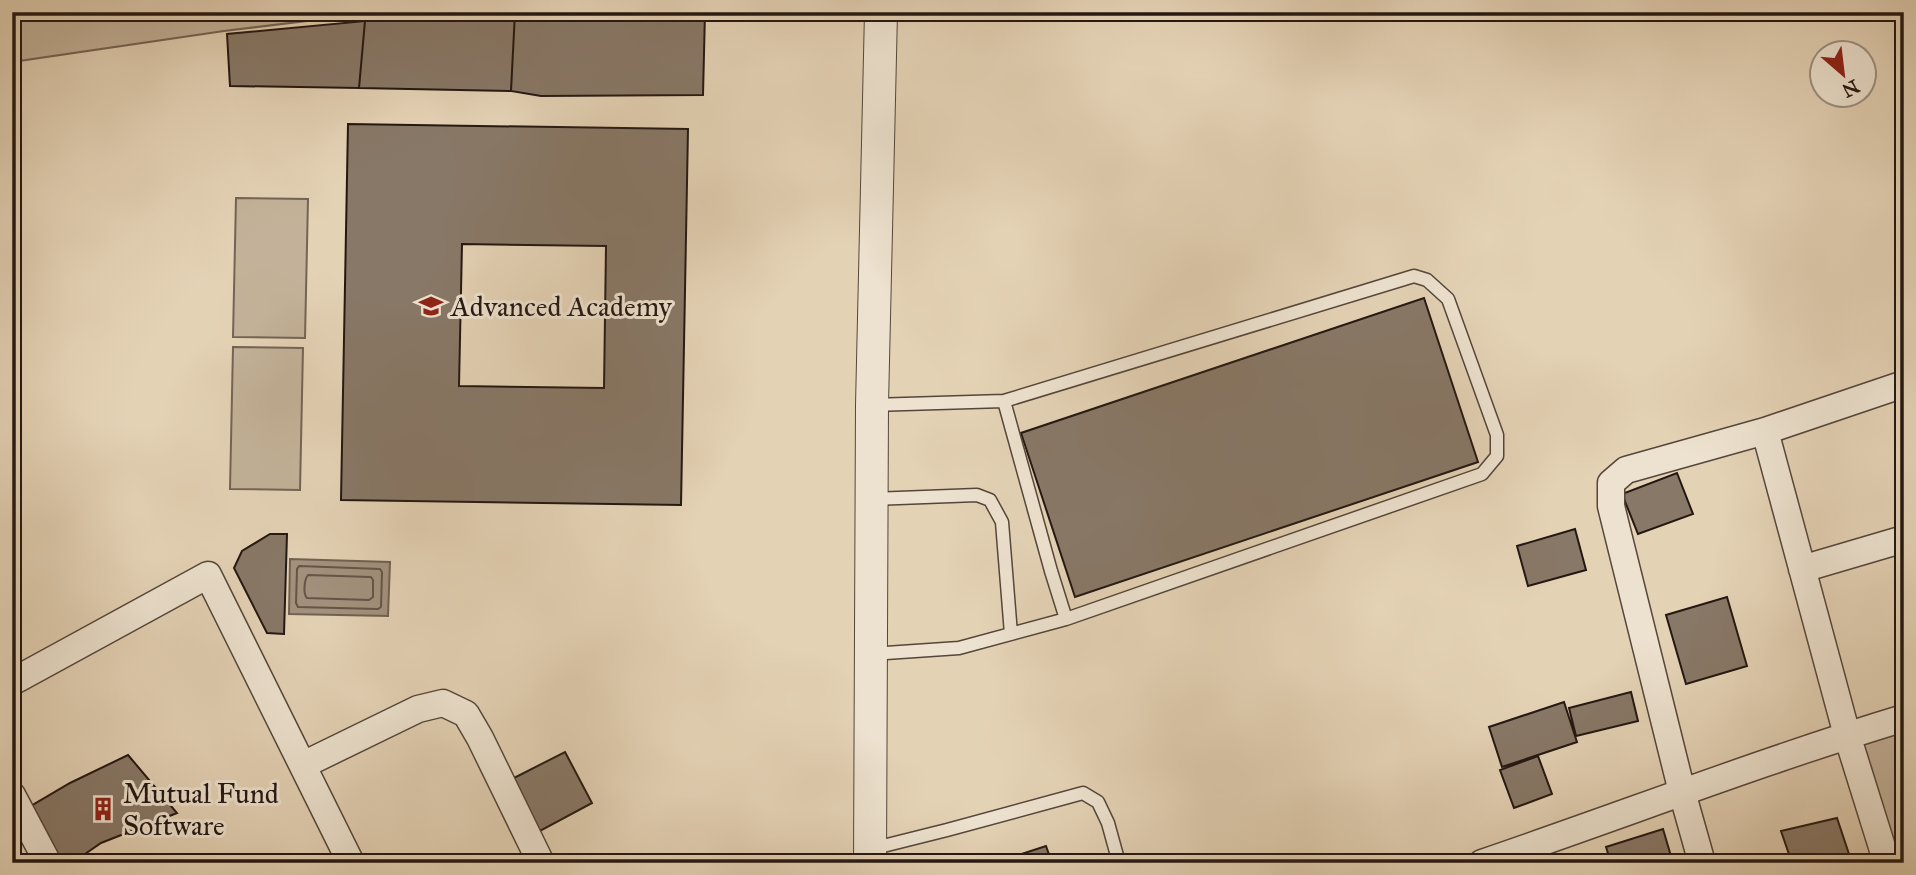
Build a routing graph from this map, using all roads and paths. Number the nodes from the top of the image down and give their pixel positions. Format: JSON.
{"nodes":[{"id":1,"x":881,"y":12,"type":"edge"},
{"id":2,"x":1904,"y":384,"type":"edge"},
{"id":3,"x":1004,"y":401,"type":"junction"},
{"id":4,"x":873,"y":405,"type":"junction"},
{"id":5,"x":1765,"y":431,"type":"junction"},
{"id":6,"x":872,"y":499,"type":"junction"},
{"id":7,"x":1904,"y":540,"type":"edge"},
{"id":8,"x":1802,"y":569,"type":"junction"},
{"id":9,"x":1066,"y":619,"type":"junction"},
{"id":10,"x":1010,"y":634,"type":"junction"},
{"id":11,"x":871,"y":654,"type":"junction"},
{"id":12,"x":12,"y":682,"type":"edge"},
{"id":13,"x":1904,"y":718,"type":"edge"},
{"id":14,"x":1847,"y":735,"type":"junction"},
{"id":15,"x":303,"y":765,"type":"junction"},
{"id":16,"x":1682,"y":792,"type":"junction"},
{"id":17,"x":12,"y":795,"type":"edge"},
{"id":18,"x":869,"y":856,"type":"edge"},
{"id":19,"x":48,"y":863,"type":"edge"},
{"id":20,"x":351,"y":863,"type":"edge"},
{"id":21,"x":541,"y":863,"type":"edge"},
{"id":22,"x":1119,"y":863,"type":"edge"},
{"id":23,"x":1482,"y":863,"type":"edge"},
{"id":24,"x":1702,"y":863,"type":"edge"},
{"id":25,"x":1887,"y":863,"type":"edge"}],
"edges":[{"from":1,"to":4,"type":"street"},
{"from":2,"to":5,"type":"street"},
{"from":3,"to":4,"type":"lane"},
{"from":3,"to":9,"type":"lane"},
{"from":3,"to":9,"type":"lane"},
{"from":4,"to":6,"type":"street"},
{"from":5,"to":8,"type":"street"},
{"from":5,"to":16,"type":"street"},
{"from":6,"to":10,"type":"lane"},
{"from":6,"to":11,"type":"street"},
{"from":7,"to":8,"type":"street"},
{"from":8,"to":14,"type":"street"},
{"from":9,"to":10,"type":"lane"},
{"from":10,"to":11,"type":"lane"},
{"from":11,"to":18,"type":"street"},
{"from":12,"to":15,"type":"street"},
{"from":13,"to":14,"type":"street"},
{"from":14,"to":16,"type":"street"},
{"from":14,"to":25,"type":"street"},
{"from":15,"to":20,"type":"street"},
{"from":15,"to":21,"type":"street"},
{"from":16,"to":23,"type":"street"},
{"from":16,"to":24,"type":"street"},
{"from":17,"to":19,"type":"street"},
{"from":18,"to":22,"type":"lane"}]}
